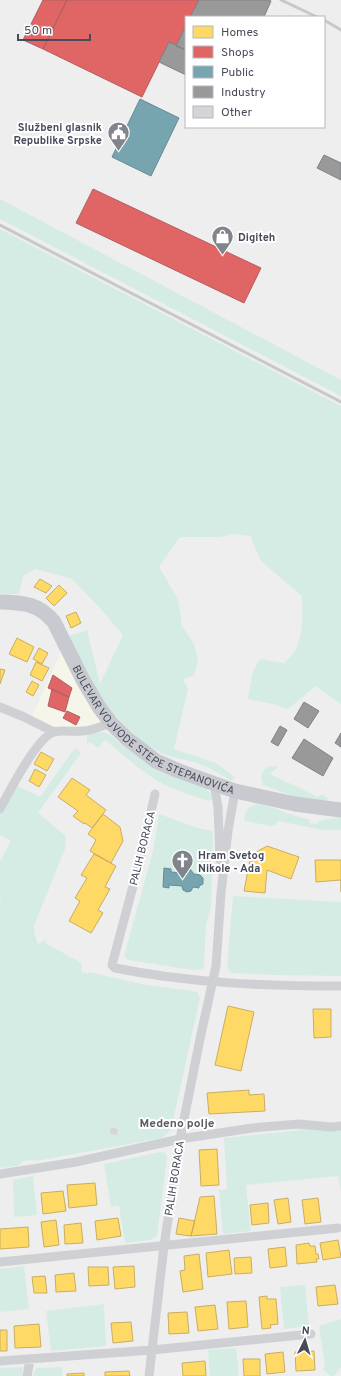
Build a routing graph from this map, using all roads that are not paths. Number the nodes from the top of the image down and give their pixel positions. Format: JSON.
{"nodes":[{"id":1,"x":0,"y":602,"type":"edge"},
{"id":2,"x":0,"y":707,"type":"edge"},
{"id":3,"x":111,"y":723,"type":"junction"},
{"id":4,"x":54,"y":732,"type":"junction"},
{"id":5,"x":214,"y":784,"type":"junction"},
{"id":6,"x":235,"y":791,"type":"junction"},
{"id":7,"x":155,"y":794,"type":"dead end"},
{"id":8,"x":0,"y":809,"type":"edge"},
{"id":9,"x":341,"y":810,"type":"edge"},
{"id":10,"x":221,"y":893,"type":"junction"},
{"id":11,"x":212,"y":982,"type":"junction"},
{"id":12,"x":341,"y":986,"type":"edge"},
{"id":13,"x":341,"y":1126,"type":"edge"},
{"id":14,"x":180,"y":1139,"type":"junction"},
{"id":15,"x":0,"y":1174,"type":"edge"},
{"id":16,"x":338,"y":1228,"type":"dead end"},
{"id":17,"x":164,"y":1246,"type":"junction"},
{"id":18,"x":0,"y":1262,"type":"edge"},
{"id":19,"x":311,"y":1334,"type":"dead end"},
{"id":20,"x":152,"y":1350,"type":"junction"},
{"id":21,"x":30,"y":1360,"type":"junction"},
{"id":22,"x":0,"y":1361,"type":"edge"},
{"id":23,"x":27,"y":1376,"type":"edge"},
{"id":24,"x":148,"y":1376,"type":"edge"}],
"edges":[{"from":1,"to":3,"type":"main road","name":"BULEVAR VOJVODE STEPE STEPANOVIĆA"},
{"from":2,"to":4,"type":"street"},
{"from":3,"to":4,"type":"street"},
{"from":3,"to":5,"type":"main road","name":"BULEVAR VOJVODE STEPE STEPANOVIĆA"},
{"from":4,"to":8,"type":"street"},
{"from":5,"to":6,"type":"main road","name":"BULEVAR VOJVODE STEPE STEPANOVIĆA"},
{"from":5,"to":10,"type":"street","name":"PALIH BORACA"},
{"from":6,"to":9,"type":"main road","name":"BULEVAR VOJVODE STEPE STEPANOVIĆA"},
{"from":6,"to":10,"type":"street","name":"PALIH BORACA"},
{"from":7,"to":11,"type":"street","name":"PALIH BORACA"},
{"from":10,"to":11,"type":"street","name":"PALIH BORACA"},
{"from":11,"to":12,"type":"street","name":"PALIH BORACA"},
{"from":11,"to":14,"type":"street","name":"PALIH BORACA"},
{"from":13,"to":14,"type":"street"},
{"from":14,"to":15,"type":"street"},
{"from":14,"to":17,"type":"street","name":"PALIH BORACA"},
{"from":16,"to":17,"type":"street"},
{"from":17,"to":18,"type":"street"},
{"from":17,"to":20,"type":"street","name":"PALIH BORACA"},
{"from":19,"to":20,"type":"street"},
{"from":20,"to":21,"type":"street"},
{"from":20,"to":24,"type":"street","name":"PALIH BORACA"},
{"from":21,"to":22,"type":"street"},
{"from":21,"to":23,"type":"street"}]}
